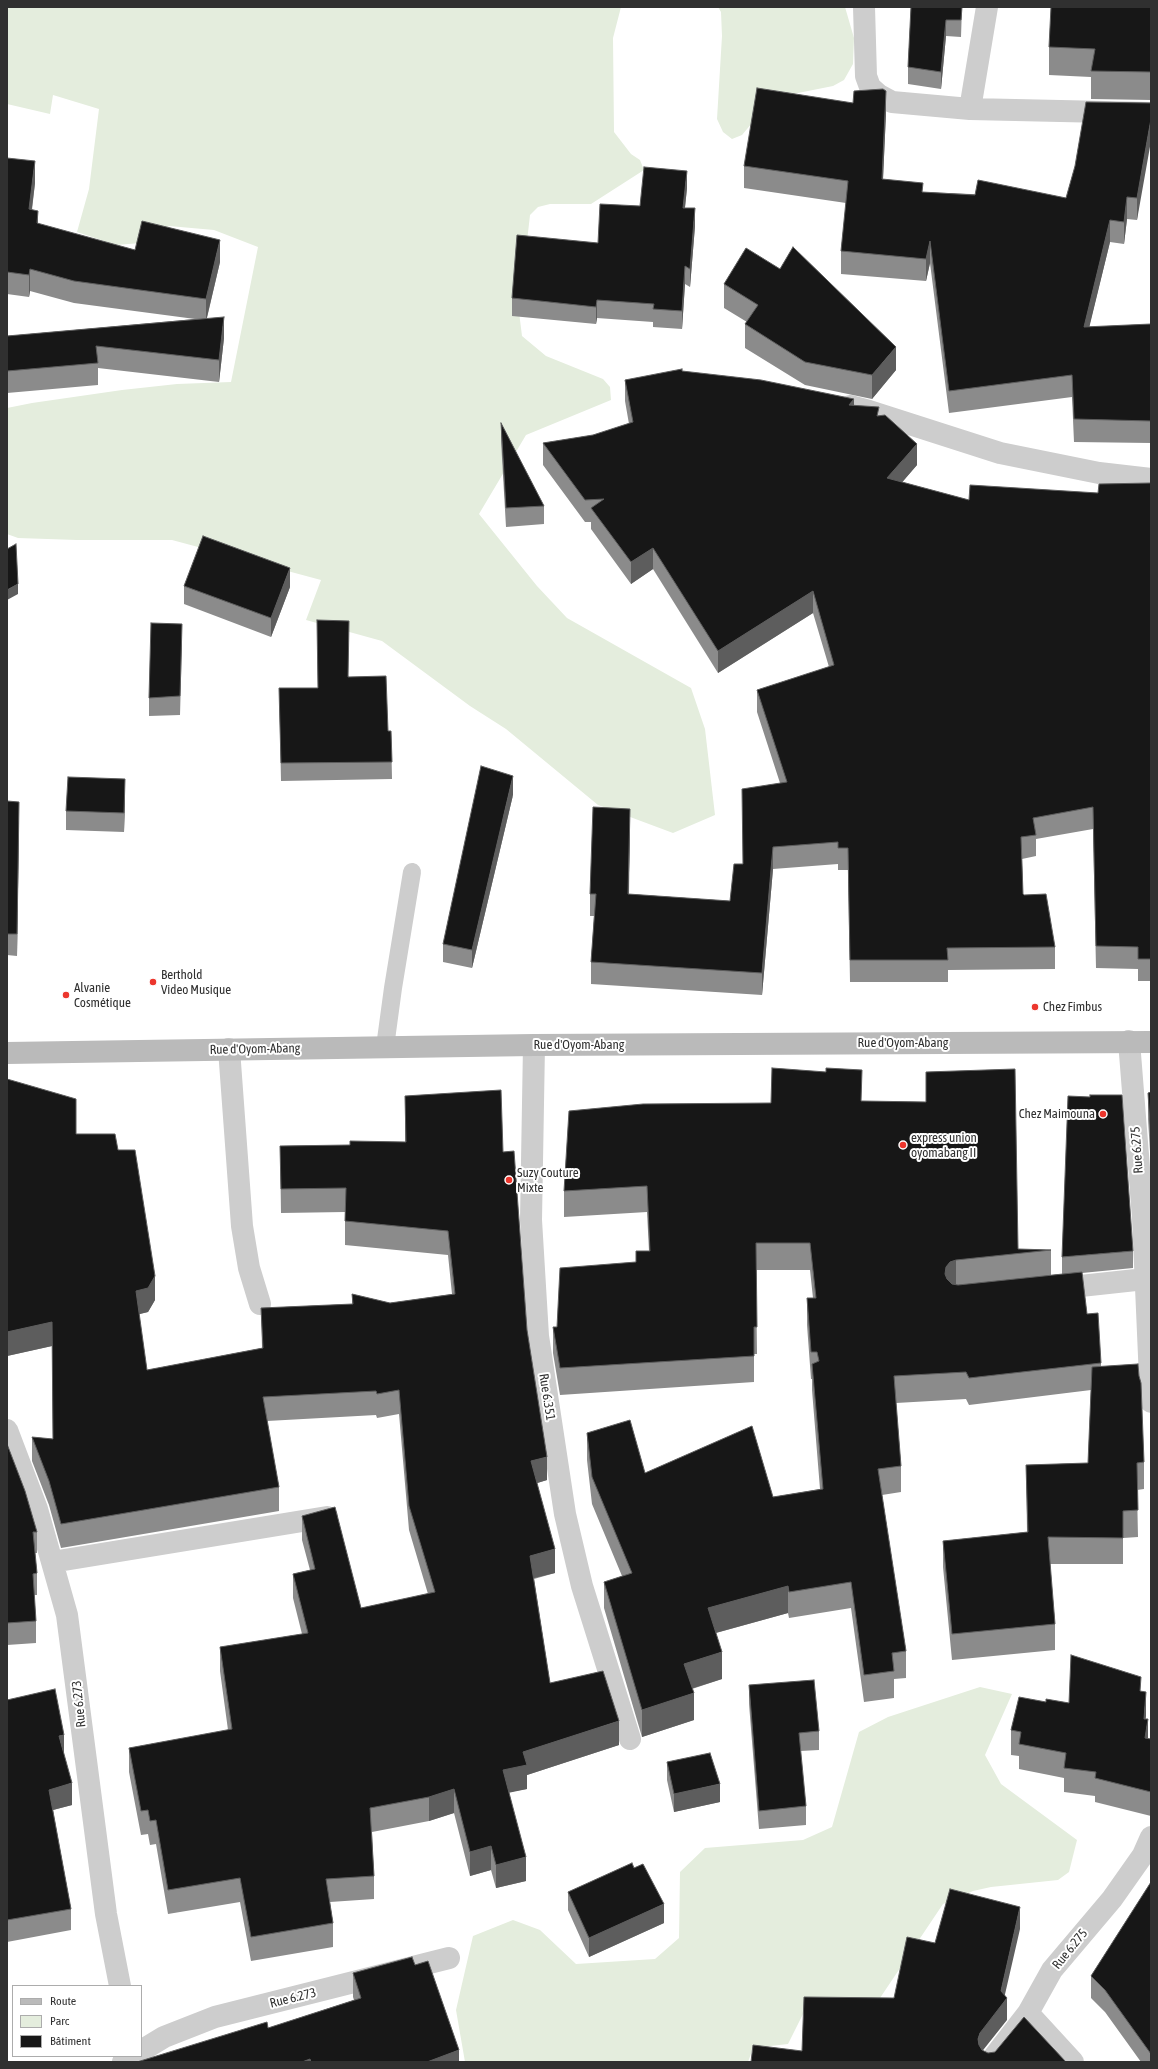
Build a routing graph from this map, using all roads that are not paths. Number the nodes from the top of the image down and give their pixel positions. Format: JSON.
{"nodes":[{"id":1,"x":864,"y":7,"type":"edge"},
{"id":2,"x":987,"y":7,"type":"edge"},
{"id":3,"x":970,"y":109,"type":"junction"},
{"id":4,"x":1151,"y":113,"type":"edge"},
{"id":5,"x":827,"y":402,"type":"edge"},
{"id":6,"x":1151,"y":479,"type":"edge"},
{"id":7,"x":412,"y":872,"type":"dead end"},
{"id":8,"x":1129,"y":1041,"type":"junction"},
{"id":9,"x":1151,"y":1042,"type":"edge"},
{"id":10,"x":534,"y":1045,"type":"junction"},
{"id":11,"x":385,"y":1047,"type":"junction"},
{"id":12,"x":229,"y":1049,"type":"junction"},
{"id":13,"x":7,"y":1053,"type":"edge"},
{"id":14,"x":1146,"y":1279,"type":"junction"},
{"id":15,"x":1036,"y":1291,"type":"edge"},
{"id":16,"x":260,"y":1304,"type":"dead end"},
{"id":17,"x":1151,"y":1402,"type":"edge"},
{"id":18,"x":7,"y":1430,"type":"edge"},
{"id":19,"x":327,"y":1517,"type":"edge"},
{"id":20,"x":52,"y":1562,"type":"junction"},
{"id":21,"x":630,"y":1739,"type":"dead end"},
{"id":22,"x":1151,"y":1836,"type":"edge"},
{"id":23,"x":449,"y":1958,"type":"dead end"},
{"id":24,"x":120,"y":1985,"type":"edge"},
{"id":25,"x":1028,"y":2013,"type":"junction"},
{"id":26,"x":142,"y":2050,"type":"edge"},
{"id":27,"x":131,"y":2057,"type":"edge"},
{"id":28,"x":122,"y":2062,"type":"edge"},
{"id":29,"x":990,"y":2062,"type":"edge"},
{"id":30,"x":1073,"y":2062,"type":"edge"}],
"edges":[{"from":1,"to":3,"type":"street"},
{"from":2,"to":3,"type":"street"},
{"from":3,"to":4,"type":"street"},
{"from":5,"to":6,"type":"street"},
{"from":7,"to":11,"type":"lane"},
{"from":8,"to":9,"type":"main road","name":"Rue d'Oyom-Abang"},
{"from":8,"to":10,"type":"main road","name":"Rue d'Oyom-Abang"},
{"from":8,"to":14,"type":"street","name":"Rue 6.275"},
{"from":10,"to":11,"type":"main road","name":"Rue d'Oyom-Abang"},
{"from":10,"to":21,"type":"street","name":"Rue 6.351"},
{"from":11,"to":12,"type":"main road","name":"Rue d'Oyom-Abang"},
{"from":12,"to":13,"type":"main road","name":"Rue d'Oyom-Abang"},
{"from":12,"to":16,"type":"street"},
{"from":14,"to":15,"type":"street"},
{"from":14,"to":17,"type":"street","name":"Rue 6.275"},
{"from":18,"to":20,"type":"street","name":"Rue 6.273"},
{"from":19,"to":20,"type":"street"},
{"from":20,"to":24,"type":"street","name":"Rue 6.273"},
{"from":22,"to":25,"type":"street","name":"Rue 6.275"},
{"from":23,"to":26,"type":"street","name":"Rue 6.273"},
{"from":25,"to":29,"type":"street","name":"Rue 6.275"},
{"from":25,"to":30,"type":"street"},
{"from":27,"to":28,"type":"street"}]}
